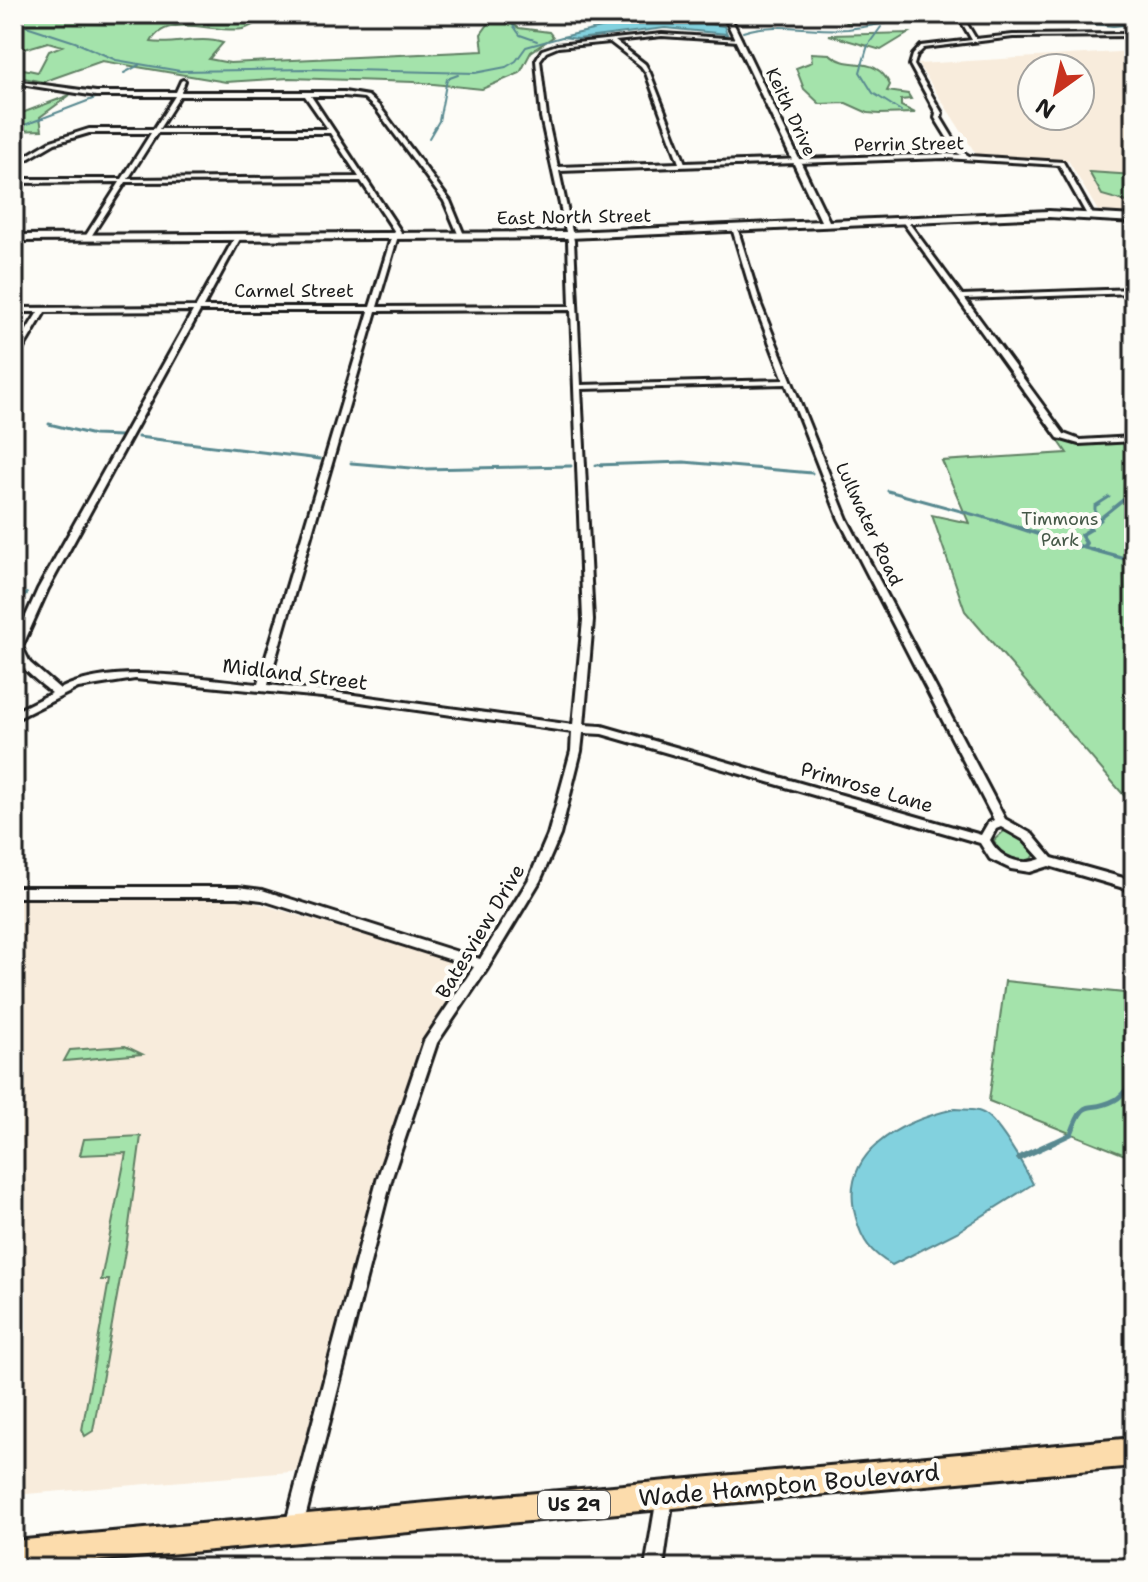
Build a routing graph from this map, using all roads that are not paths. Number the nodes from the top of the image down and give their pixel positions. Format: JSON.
{"nodes":[{"id":1,"x":726,"y":14,"type":"edge"},
{"id":2,"x":959,"y":14,"type":"edge"},
{"id":3,"x":1134,"y":35,"type":"edge"},
{"id":4,"x":739,"y":40,"type":"junction"},
{"id":5,"x":974,"y":40,"type":"junction"},
{"id":6,"x":612,"y":41,"type":"junction"},
{"id":7,"x":183,"y":81,"type":"dead end"},
{"id":8,"x":14,"y":82,"type":"edge"},
{"id":9,"x":30,"y":85,"type":"junction"},
{"id":10,"x":14,"y":92,"type":"edge"},
{"id":11,"x":307,"y":94,"type":"junction"},
{"id":12,"x":178,"y":95,"type":"junction"},
{"id":13,"x":332,"y":131,"type":"junction"},
{"id":14,"x":154,"y":132,"type":"junction"},
{"id":15,"x":966,"y":156,"type":"junction"},
{"id":16,"x":796,"y":161,"type":"junction"},
{"id":17,"x":14,"y":165,"type":"edge"},
{"id":18,"x":683,"y":166,"type":"junction"},
{"id":19,"x":555,"y":169,"type":"junction"},
{"id":20,"x":364,"y":179,"type":"junction"},
{"id":21,"x":14,"y":181,"type":"edge"},
{"id":22,"x":124,"y":181,"type":"junction"},
{"id":23,"x":1090,"y":215,"type":"junction"},
{"id":24,"x":1134,"y":219,"type":"edge"},
{"id":25,"x":904,"y":220,"type":"junction"},
{"id":26,"x":826,"y":223,"type":"junction"},
{"id":27,"x":735,"y":228,"type":"junction"},
{"id":28,"x":395,"y":235,"type":"junction"},
{"id":29,"x":461,"y":235,"type":"junction"},
{"id":30,"x":569,"y":235,"type":"junction"},
{"id":31,"x":88,"y":237,"type":"junction"},
{"id":32,"x":238,"y":237,"type":"junction"},
{"id":33,"x":14,"y":238,"type":"edge"},
{"id":34,"x":1134,"y":291,"type":"edge"},
{"id":35,"x":961,"y":297,"type":"junction"},
{"id":36,"x":196,"y":307,"type":"junction"},
{"id":37,"x":374,"y":307,"type":"junction"},
{"id":38,"x":574,"y":308,"type":"junction"},
{"id":39,"x":14,"y":310,"type":"edge"},
{"id":40,"x":43,"y":310,"type":"junction"},
{"id":41,"x":14,"y":357,"type":"edge"},
{"id":42,"x":787,"y":382,"type":"junction"},
{"id":43,"x":578,"y":387,"type":"junction"},
{"id":44,"x":1134,"y":439,"type":"edge"},
{"id":45,"x":16,"y":647,"type":"edge"},
{"id":46,"x":262,"y":687,"type":"junction"},
{"id":47,"x":57,"y":692,"type":"junction"},
{"id":48,"x":14,"y":716,"type":"edge"},
{"id":49,"x":579,"y":727,"type":"junction"},
{"id":50,"x":1001,"y":822,"type":"junction"},
{"id":51,"x":984,"y":840,"type":"junction"},
{"id":52,"x":1048,"y":861,"type":"junction"},
{"id":53,"x":1134,"y":886,"type":"edge"},
{"id":54,"x":14,"y":892,"type":"edge"},
{"id":55,"x":483,"y":965,"type":"junction"},
{"id":56,"x":1134,"y":1452,"type":"edge"},
{"id":57,"x":665,"y":1497,"type":"junction"},
{"id":58,"x":292,"y":1531,"type":"junction"},
{"id":59,"x":14,"y":1555,"type":"edge"},
{"id":60,"x":654,"y":1568,"type":"edge"}],
"edges":[{"from":1,"to":4,"type":"main road","name":"Keith Drive"},
{"from":2,"to":5,"type":"street"},
{"from":3,"to":5,"type":"street"},
{"from":4,"to":6,"type":"street"},
{"from":4,"to":16,"type":"main road","name":"Keith Drive"},
{"from":5,"to":15,"type":"street"},
{"from":6,"to":18,"type":"street"},
{"from":6,"to":19,"type":"street","name":"Batesview Drive"},
{"from":7,"to":12,"type":"street"},
{"from":8,"to":9,"type":"street"},
{"from":9,"to":10,"type":"street"},
{"from":9,"to":12,"type":"street"},
{"from":11,"to":12,"type":"street"},
{"from":11,"to":13,"type":"street"},
{"from":11,"to":29,"type":"street"},
{"from":12,"to":14,"type":"street"},
{"from":13,"to":14,"type":"street"},
{"from":13,"to":20,"type":"street"},
{"from":14,"to":17,"type":"street"},
{"from":14,"to":22,"type":"street"},
{"from":15,"to":16,"type":"street","name":"Perrin Street"},
{"from":15,"to":23,"type":"street","name":"Perrin Street"},
{"from":16,"to":18,"type":"street","name":"Perrin Street"},
{"from":16,"to":26,"type":"main road","name":"Keith Drive"},
{"from":18,"to":19,"type":"street","name":"Perrin Street"},
{"from":19,"to":30,"type":"street","name":"Batesview Drive"},
{"from":20,"to":22,"type":"street"},
{"from":20,"to":28,"type":"street"},
{"from":21,"to":22,"type":"street"},
{"from":22,"to":31,"type":"street"},
{"from":23,"to":24,"type":"main road","name":"East North Street"},
{"from":23,"to":25,"type":"main road","name":"East North Street"},
{"from":25,"to":26,"type":"main road","name":"East North Street"},
{"from":25,"to":35,"type":"street"},
{"from":26,"to":27,"type":"main road","name":"East North Street"},
{"from":27,"to":30,"type":"main road","name":"East North Street"},
{"from":27,"to":42,"type":"street","name":"Lullwater Road"},
{"from":28,"to":29,"type":"main road","name":"East North Street"},
{"from":28,"to":32,"type":"main road","name":"East North Street"},
{"from":28,"to":37,"type":"street"},
{"from":29,"to":30,"type":"main road","name":"East North Street"},
{"from":30,"to":38,"type":"street","name":"Batesview Drive"},
{"from":31,"to":32,"type":"main road","name":"East North Street"},
{"from":31,"to":33,"type":"main road","name":"East North Street"},
{"from":32,"to":36,"type":"street"},
{"from":34,"to":35,"type":"street"},
{"from":35,"to":44,"type":"street"},
{"from":36,"to":37,"type":"street","name":"Carmel Street"},
{"from":36,"to":40,"type":"street","name":"Carmel Street"},
{"from":36,"to":45,"type":"street"},
{"from":37,"to":38,"type":"street","name":"Carmel Street"},
{"from":37,"to":46,"type":"street"},
{"from":38,"to":43,"type":"street","name":"Batesview Drive"},
{"from":39,"to":40,"type":"street","name":"Carmel Street"},
{"from":40,"to":41,"type":"street"},
{"from":42,"to":43,"type":"street"},
{"from":42,"to":50,"type":"street","name":"Lullwater Road"},
{"from":43,"to":49,"type":"street","name":"Batesview Drive"},
{"from":45,"to":47,"type":"street"},
{"from":46,"to":47,"type":"street","name":"Midland Street"},
{"from":46,"to":49,"type":"street","name":"Midland Street"},
{"from":47,"to":48,"type":"street","name":"Midland Street"},
{"from":49,"to":51,"type":"street","name":"Primrose Lane"},
{"from":49,"to":55,"type":"street","name":"Batesview Drive"},
{"from":50,"to":51,"type":"street"},
{"from":50,"to":52,"type":"street"},
{"from":51,"to":52,"type":"street","name":"Primrose Lane"},
{"from":52,"to":53,"type":"street","name":"Primrose Lane"},
{"from":54,"to":55,"type":"street"},
{"from":55,"to":58,"type":"street","name":"Batesview Drive"},
{"from":56,"to":57,"type":"main road","name":"Wade Hampton Boulevard","number":"US 29"},
{"from":57,"to":58,"type":"main road","name":"Wade Hampton Boulevard","number":"US 29"},
{"from":57,"to":60,"type":"street"},
{"from":58,"to":59,"type":"main road","name":"Wade Hampton Boulevard","number":"US 29"}]}
